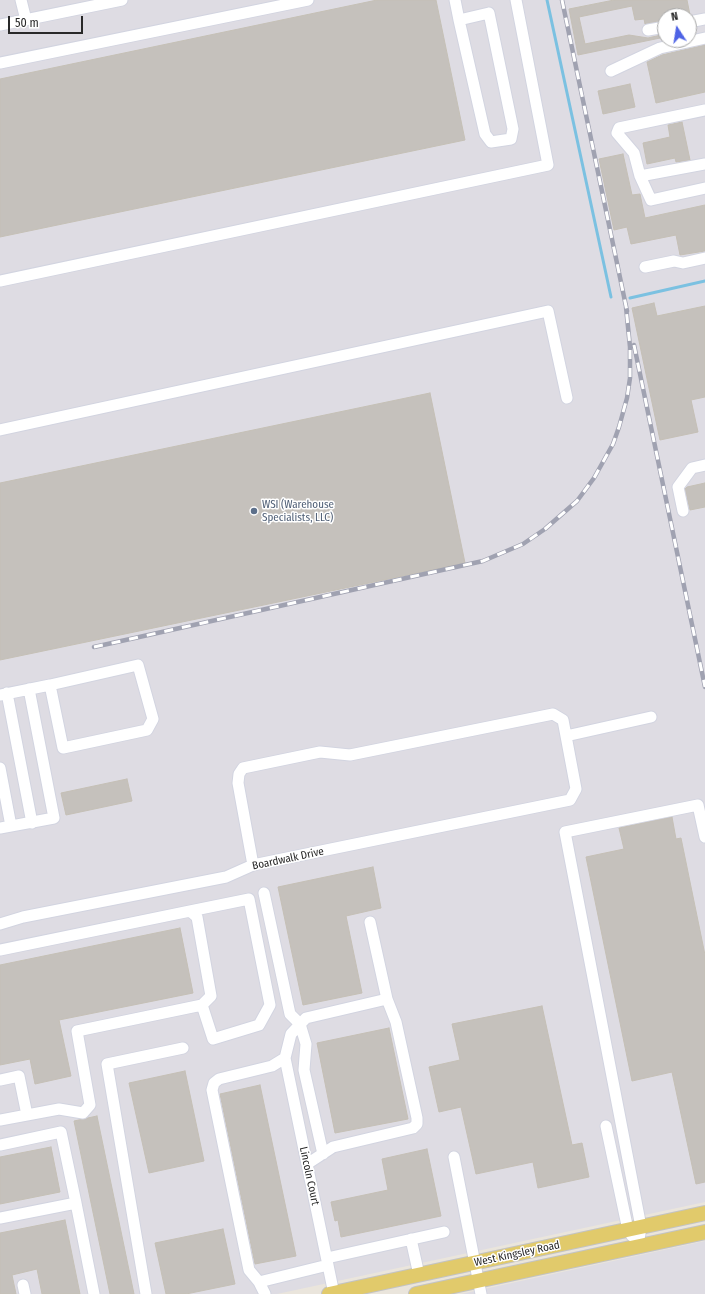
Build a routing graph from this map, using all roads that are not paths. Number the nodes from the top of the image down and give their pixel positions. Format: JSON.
{"nodes":[{"id":1,"x":22,"y":0,"type":"edge"},
{"id":2,"x":122,"y":0,"type":"edge"},
{"id":3,"x":308,"y":0,"type":"edge"},
{"id":4,"x":455,"y":0,"type":"edge"},
{"id":5,"x":516,"y":0,"type":"edge"},
{"id":6,"x":291,"y":2,"type":"edge"},
{"id":7,"x":76,"y":5,"type":"edge"},
{"id":8,"x":26,"y":20,"type":"junction"},
{"id":9,"x":459,"y":20,"type":"junction"},
{"id":10,"x":0,"y":25,"type":"edge"},
{"id":11,"x":657,"y":28,"type":"edge"},
{"id":12,"x":648,"y":30,"type":"dead end"},
{"id":13,"x":705,"y":38,"type":"edge"},
{"id":14,"x":0,"y":63,"type":"edge"},
{"id":15,"x":611,"y":71,"type":"dead end"},
{"id":16,"x":705,"y":110,"type":"edge"},
{"id":17,"x":705,"y":164,"type":"edge"},
{"id":18,"x":640,"y":176,"type":"junction"},
{"id":19,"x":705,"y":188,"type":"edge"},
{"id":20,"x":705,"y":258,"type":"edge"},
{"id":21,"x":645,"y":267,"type":"dead end"},
{"id":22,"x":0,"y":281,"type":"edge"},
{"id":23,"x":567,"y":398,"type":"dead end"},
{"id":24,"x":0,"y":430,"type":"edge"},
{"id":25,"x":705,"y":466,"type":"edge"},
{"id":26,"x":683,"y":510,"type":"dead end"},
{"id":27,"x":50,"y":684,"type":"junction"},
{"id":28,"x":29,"y":689,"type":"junction"},
{"id":29,"x":4,"y":694,"type":"edge"},
{"id":30,"x":651,"y":718,"type":"dead end"},
{"id":31,"x":566,"y":736,"type":"junction"},
{"id":32,"x":0,"y":768,"type":"edge"},
{"id":33,"x":32,"y":823,"type":"junction"},
{"id":34,"x":5,"y":827,"type":"edge"},
{"id":35,"x":705,"y":836,"type":"edge"},
{"id":36,"x":253,"y":865,"type":"junction"},
{"id":37,"x":264,"y":893,"type":"dead end"},
{"id":38,"x":190,"y":911,"type":"junction"},
{"id":39,"x":370,"y":922,"type":"dead end"},
{"id":40,"x":0,"y":924,"type":"edge"},
{"id":41,"x":0,"y":950,"type":"edge"},
{"id":42,"x":387,"y":999,"type":"junction"},
{"id":43,"x":202,"y":1005,"type":"junction"},
{"id":44,"x":300,"y":1024,"type":"junction"},
{"id":45,"x":183,"y":1048,"type":"dead end"},
{"id":46,"x":285,"y":1058,"type":"junction"},
{"id":47,"x":0,"y":1080,"type":"edge"},
{"id":48,"x":28,"y":1115,"type":"junction"},
{"id":49,"x":0,"y":1120,"type":"edge"},
{"id":50,"x":606,"y":1126,"type":"dead end"},
{"id":51,"x":0,"y":1145,"type":"edge"},
{"id":52,"x":323,"y":1154,"type":"junction"},
{"id":53,"x":454,"y":1157,"type":"dead end"},
{"id":54,"x":307,"y":1164,"type":"junction"},
{"id":55,"x":76,"y":1203,"type":"junction"},
{"id":56,"x":705,"y":1213,"type":"edge"},
{"id":57,"x":0,"y":1218,"type":"edge"},
{"id":58,"x":635,"y":1228,"type":"junction"},
{"id":59,"x":444,"y":1232,"type":"dead end"},
{"id":60,"x":705,"y":1232,"type":"edge"},
{"id":61,"x":411,"y":1239,"type":"junction"},
{"id":62,"x":638,"y":1246,"type":"junction"},
{"id":63,"x":327,"y":1261,"type":"junction"},
{"id":64,"x":475,"y":1263,"type":"junction"},
{"id":65,"x":419,"y":1275,"type":"junction"},
{"id":66,"x":259,"y":1282,"type":"junction"},
{"id":67,"x":480,"y":1287,"type":"edge"},
{"id":68,"x":420,"y":1293,"type":"edge"},
{"id":69,"x":94,"y":1294,"type":"edge"},
{"id":70,"x":146,"y":1294,"type":"edge"},
{"id":71,"x":265,"y":1294,"type":"edge"},
{"id":72,"x":332,"y":1294,"type":"edge"}],
"edges":[{"from":1,"to":8,"type":"street"},
{"from":2,"to":7,"type":"street"},
{"from":3,"to":6,"type":"street"},
{"from":4,"to":9,"type":"street"},
{"from":5,"to":22,"type":"street"},
{"from":6,"to":14,"type":"street"},
{"from":7,"to":8,"type":"street"},
{"from":8,"to":10,"type":"street"},
{"from":9,"to":9,"type":"street"},
{"from":11,"to":12,"type":"street"},
{"from":13,"to":15,"type":"street"},
{"from":16,"to":18,"type":"street"},
{"from":17,"to":18,"type":"street"},
{"from":18,"to":19,"type":"street"},
{"from":20,"to":21,"type":"street"},
{"from":23,"to":24,"type":"street"},
{"from":25,"to":26,"type":"street"},
{"from":27,"to":27,"type":"street"},
{"from":27,"to":28,"type":"street"},
{"from":28,"to":29,"type":"street"},
{"from":28,"to":33,"type":"street"},
{"from":29,"to":33,"type":"street"},
{"from":30,"to":31,"type":"street"},
{"from":31,"to":36,"type":"street","name":"Boardwalk Drive"},
{"from":31,"to":36,"type":"street","name":"Boardwalk Drive"},
{"from":32,"to":34,"type":"street"},
{"from":33,"to":34,"type":"street"},
{"from":35,"to":58,"type":"street"},
{"from":36,"to":40,"type":"street","name":"Boardwalk Drive"},
{"from":37,"to":44,"type":"street"},
{"from":38,"to":41,"type":"street"},
{"from":38,"to":43,"type":"street"},
{"from":38,"to":43,"type":"street"},
{"from":39,"to":42,"type":"street"},
{"from":42,"to":44,"type":"street"},
{"from":42,"to":52,"type":"street"},
{"from":43,"to":48,"type":"street"},
{"from":44,"to":46,"type":"street"},
{"from":44,"to":52,"type":"street"},
{"from":45,"to":70,"type":"street"},
{"from":46,"to":54,"type":"street","name":"Lincoln Court"},
{"from":46,"to":66,"type":"street"},
{"from":47,"to":48,"type":"street"},
{"from":48,"to":49,"type":"street"},
{"from":50,"to":58,"type":"street"},
{"from":51,"to":55,"type":"street"},
{"from":52,"to":54,"type":"street"},
{"from":53,"to":64,"type":"street"},
{"from":54,"to":63,"type":"street","name":"Lincoln Court"},
{"from":55,"to":57,"type":"street"},
{"from":55,"to":69,"type":"street"},
{"from":56,"to":58,"type":"main road","name":"West Kingsley Road"},
{"from":58,"to":62,"type":"street"},
{"from":58,"to":64,"type":"main road","name":"West Kingsley Road"},
{"from":59,"to":61,"type":"street"},
{"from":60,"to":62,"type":"main road","name":"West Kingsley Road"},
{"from":61,"to":63,"type":"street"},
{"from":61,"to":65,"type":"street"},
{"from":62,"to":67,"type":"main road","name":"West Kingsley Road"},
{"from":63,"to":66,"type":"street"},
{"from":63,"to":72,"type":"street","name":"Lincoln Court"},
{"from":64,"to":65,"type":"main road","name":"West Kingsley Road"},
{"from":64,"to":67,"type":"street"},
{"from":65,"to":68,"type":"main road"},
{"from":65,"to":72,"type":"main road","name":"West Kingsley Road"},
{"from":66,"to":71,"type":"street"},
{"from":67,"to":68,"type":"main road","name":"West Kingsley Road"}]}
